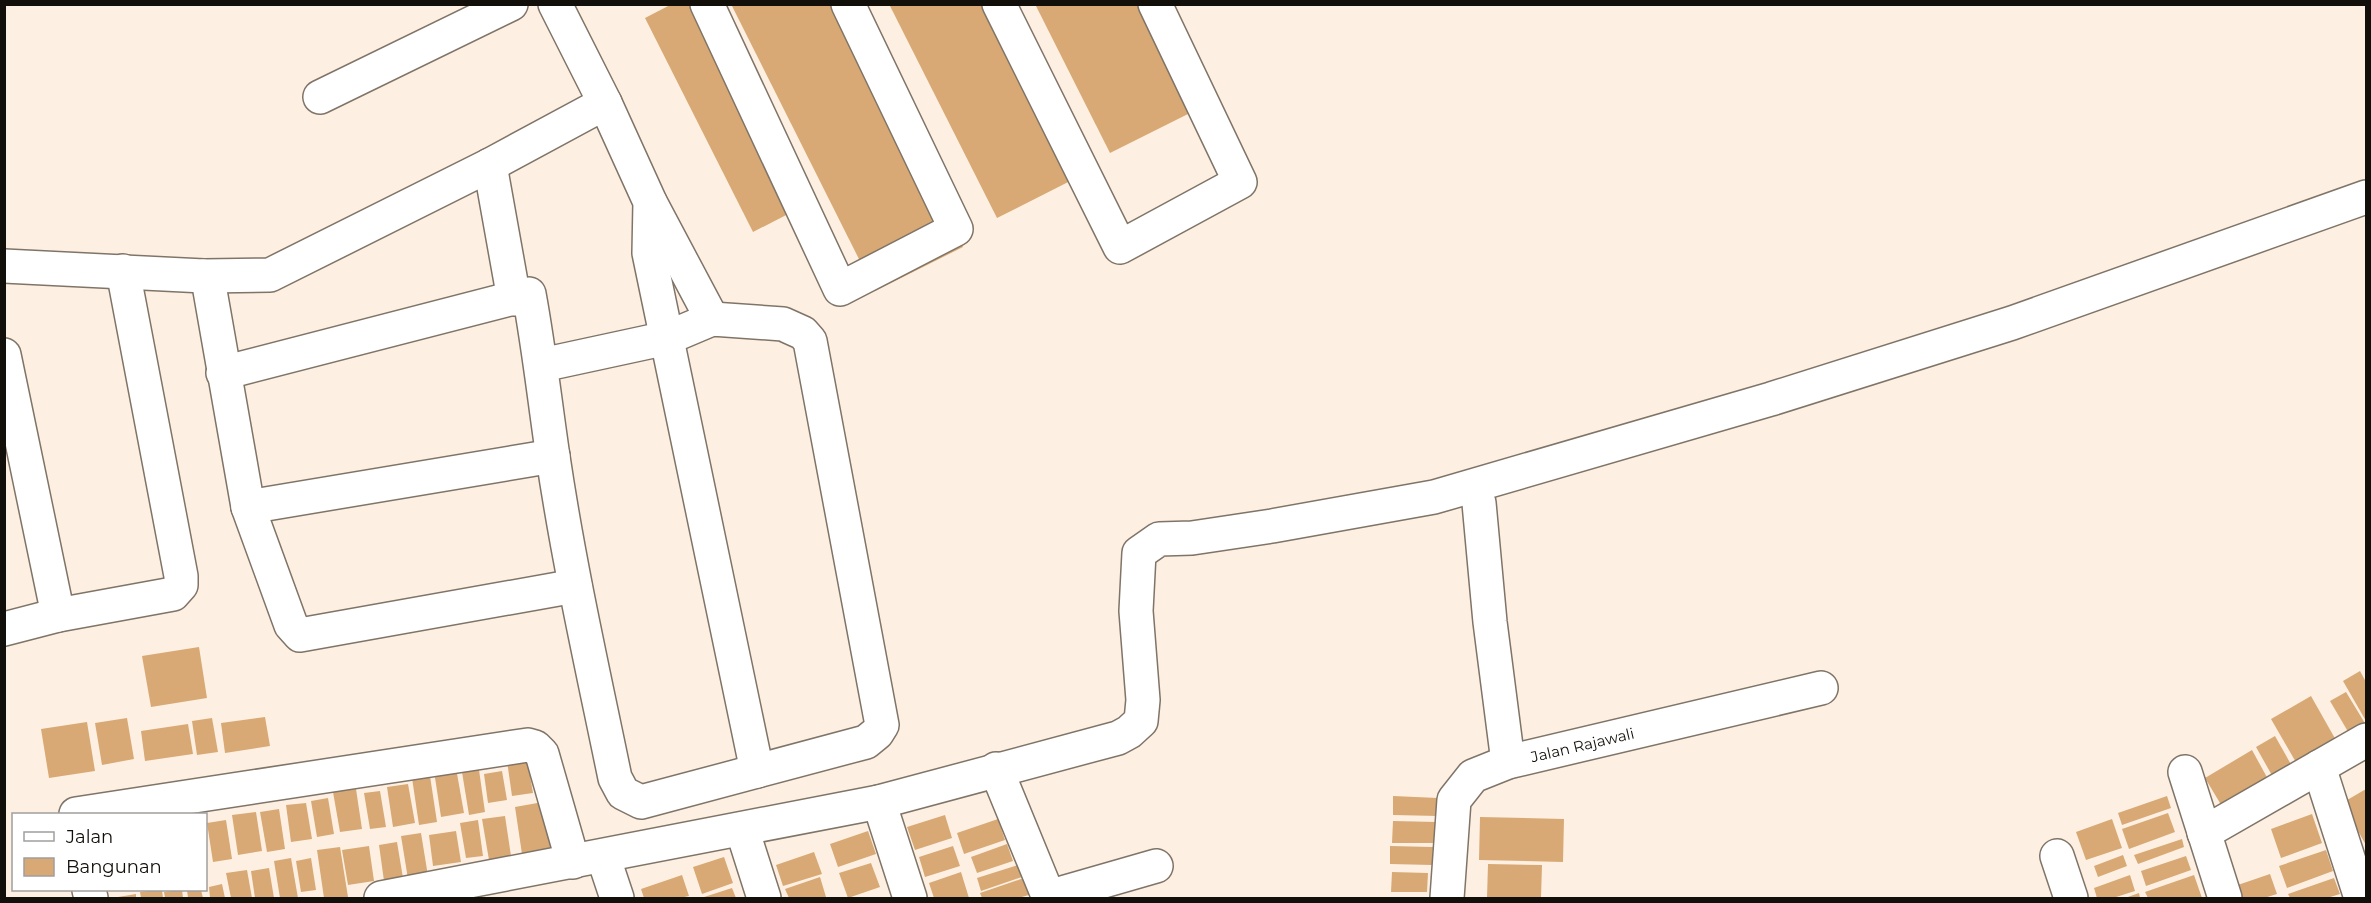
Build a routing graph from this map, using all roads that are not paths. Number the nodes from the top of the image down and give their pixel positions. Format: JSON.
{"nodes":[{"id":1,"x":511,"y":4,"type":"edge"},
{"id":2,"x":555,"y":4,"type":"edge"},
{"id":3,"x":706,"y":4,"type":"edge"},
{"id":4,"x":848,"y":4,"type":"edge"},
{"id":5,"x":999,"y":4,"type":"edge"},
{"id":6,"x":1155,"y":4,"type":"edge"},
{"id":7,"x":320,"y":97,"type":"dead end"},
{"id":8,"x":605,"y":103,"type":"junction"},
{"id":9,"x":490,"y":165,"type":"junction"},
{"id":10,"x":2367,"y":197,"type":"edge"},
{"id":11,"x":650,"y":202,"type":"junction"},
{"id":12,"x":4,"y":266,"type":"edge"},
{"id":13,"x":123,"y":271,"type":"junction"},
{"id":14,"x":204,"y":276,"type":"junction"},
{"id":15,"x":514,"y":299,"type":"junction"},
{"id":16,"x":712,"y":319,"type":"junction"},
{"id":17,"x":667,"y":338,"type":"junction"},
{"id":18,"x":4,"y":355,"type":"edge"},
{"id":19,"x":542,"y":365,"type":"junction"},
{"id":20,"x":223,"y":373,"type":"junction"},
{"id":21,"x":553,"y":456,"type":"junction"},
{"id":22,"x":1479,"y":503,"type":"dead end"},
{"id":23,"x":248,"y":507,"type":"junction"},
{"id":24,"x":575,"y":586,"type":"junction"},
{"id":25,"x":58,"y":615,"type":"junction"},
{"id":26,"x":4,"y":630,"type":"edge"},
{"id":27,"x":1821,"y":688,"type":"dead end"},
{"id":28,"x":2367,"y":740,"type":"edge"},
{"id":29,"x":1508,"y":762,"type":"junction"},
{"id":30,"x":2319,"y":767,"type":"junction"},
{"id":31,"x":996,"y":769,"type":"junction"},
{"id":32,"x":757,"y":771,"type":"junction"},
{"id":33,"x":2185,"y":772,"type":"dead end"},
{"id":34,"x":879,"y":801,"type":"junction"},
{"id":35,"x":83,"y":813,"type":"edge"},
{"id":36,"x":742,"y":829,"type":"junction"},
{"id":37,"x":2204,"y":833,"type":"junction"},
{"id":38,"x":2057,"y":856,"type":"dead end"},
{"id":39,"x":588,"y":859,"type":"junction"},
{"id":40,"x":1156,"y":866,"type":"dead end"},
{"id":41,"x":467,"y":890,"type":"edge"},
{"id":42,"x":381,"y":898,"type":"edge"},
{"id":43,"x":617,"y":898,"type":"edge"},
{"id":44,"x":764,"y":898,"type":"edge"},
{"id":45,"x":910,"y":898,"type":"edge"},
{"id":46,"x":1048,"y":898,"type":"edge"},
{"id":47,"x":1447,"y":898,"type":"edge"},
{"id":48,"x":2071,"y":898,"type":"edge"},
{"id":49,"x":2225,"y":898,"type":"edge"},
{"id":50,"x":2361,"y":898,"type":"edge"}],
"edges":[{"from":1,"to":7,"type":"street"},
{"from":2,"to":8,"type":"street"},
{"from":3,"to":4,"type":"street"},
{"from":5,"to":6,"type":"street"},
{"from":8,"to":9,"type":"street"},
{"from":8,"to":11,"type":"street"},
{"from":9,"to":14,"type":"street"},
{"from":9,"to":15,"type":"street"},
{"from":10,"to":31,"type":"street"},
{"from":11,"to":16,"type":"street"},
{"from":11,"to":17,"type":"street"},
{"from":12,"to":13,"type":"street"},
{"from":13,"to":14,"type":"street"},
{"from":13,"to":25,"type":"street"},
{"from":14,"to":20,"type":"street"},
{"from":15,"to":19,"type":"street"},
{"from":15,"to":20,"type":"street"},
{"from":16,"to":17,"type":"street"},
{"from":16,"to":32,"type":"street"},
{"from":17,"to":19,"type":"street"},
{"from":17,"to":32,"type":"street"},
{"from":18,"to":25,"type":"street"},
{"from":19,"to":21,"type":"street"},
{"from":20,"to":23,"type":"street"},
{"from":21,"to":23,"type":"street"},
{"from":21,"to":24,"type":"street"},
{"from":22,"to":29,"type":"street"},
{"from":23,"to":24,"type":"street"},
{"from":24,"to":32,"type":"street"},
{"from":25,"to":26,"type":"street"},
{"from":27,"to":29,"type":"street","name":"Jalan Rajawali"},
{"from":28,"to":30,"type":"street"},
{"from":29,"to":47,"type":"street","name":"Jalan Rajawali"},
{"from":30,"to":37,"type":"street"},
{"from":30,"to":50,"type":"street"},
{"from":31,"to":34,"type":"street"},
{"from":31,"to":46,"type":"street"},
{"from":33,"to":37,"type":"street"},
{"from":34,"to":36,"type":"street"},
{"from":34,"to":45,"type":"street"},
{"from":35,"to":39,"type":"street"},
{"from":36,"to":39,"type":"street"},
{"from":36,"to":44,"type":"street"},
{"from":37,"to":49,"type":"street"},
{"from":38,"to":48,"type":"street"},
{"from":39,"to":41,"type":"street"},
{"from":39,"to":43,"type":"street"},
{"from":40,"to":46,"type":"street"},
{"from":41,"to":42,"type":"street"}]}
